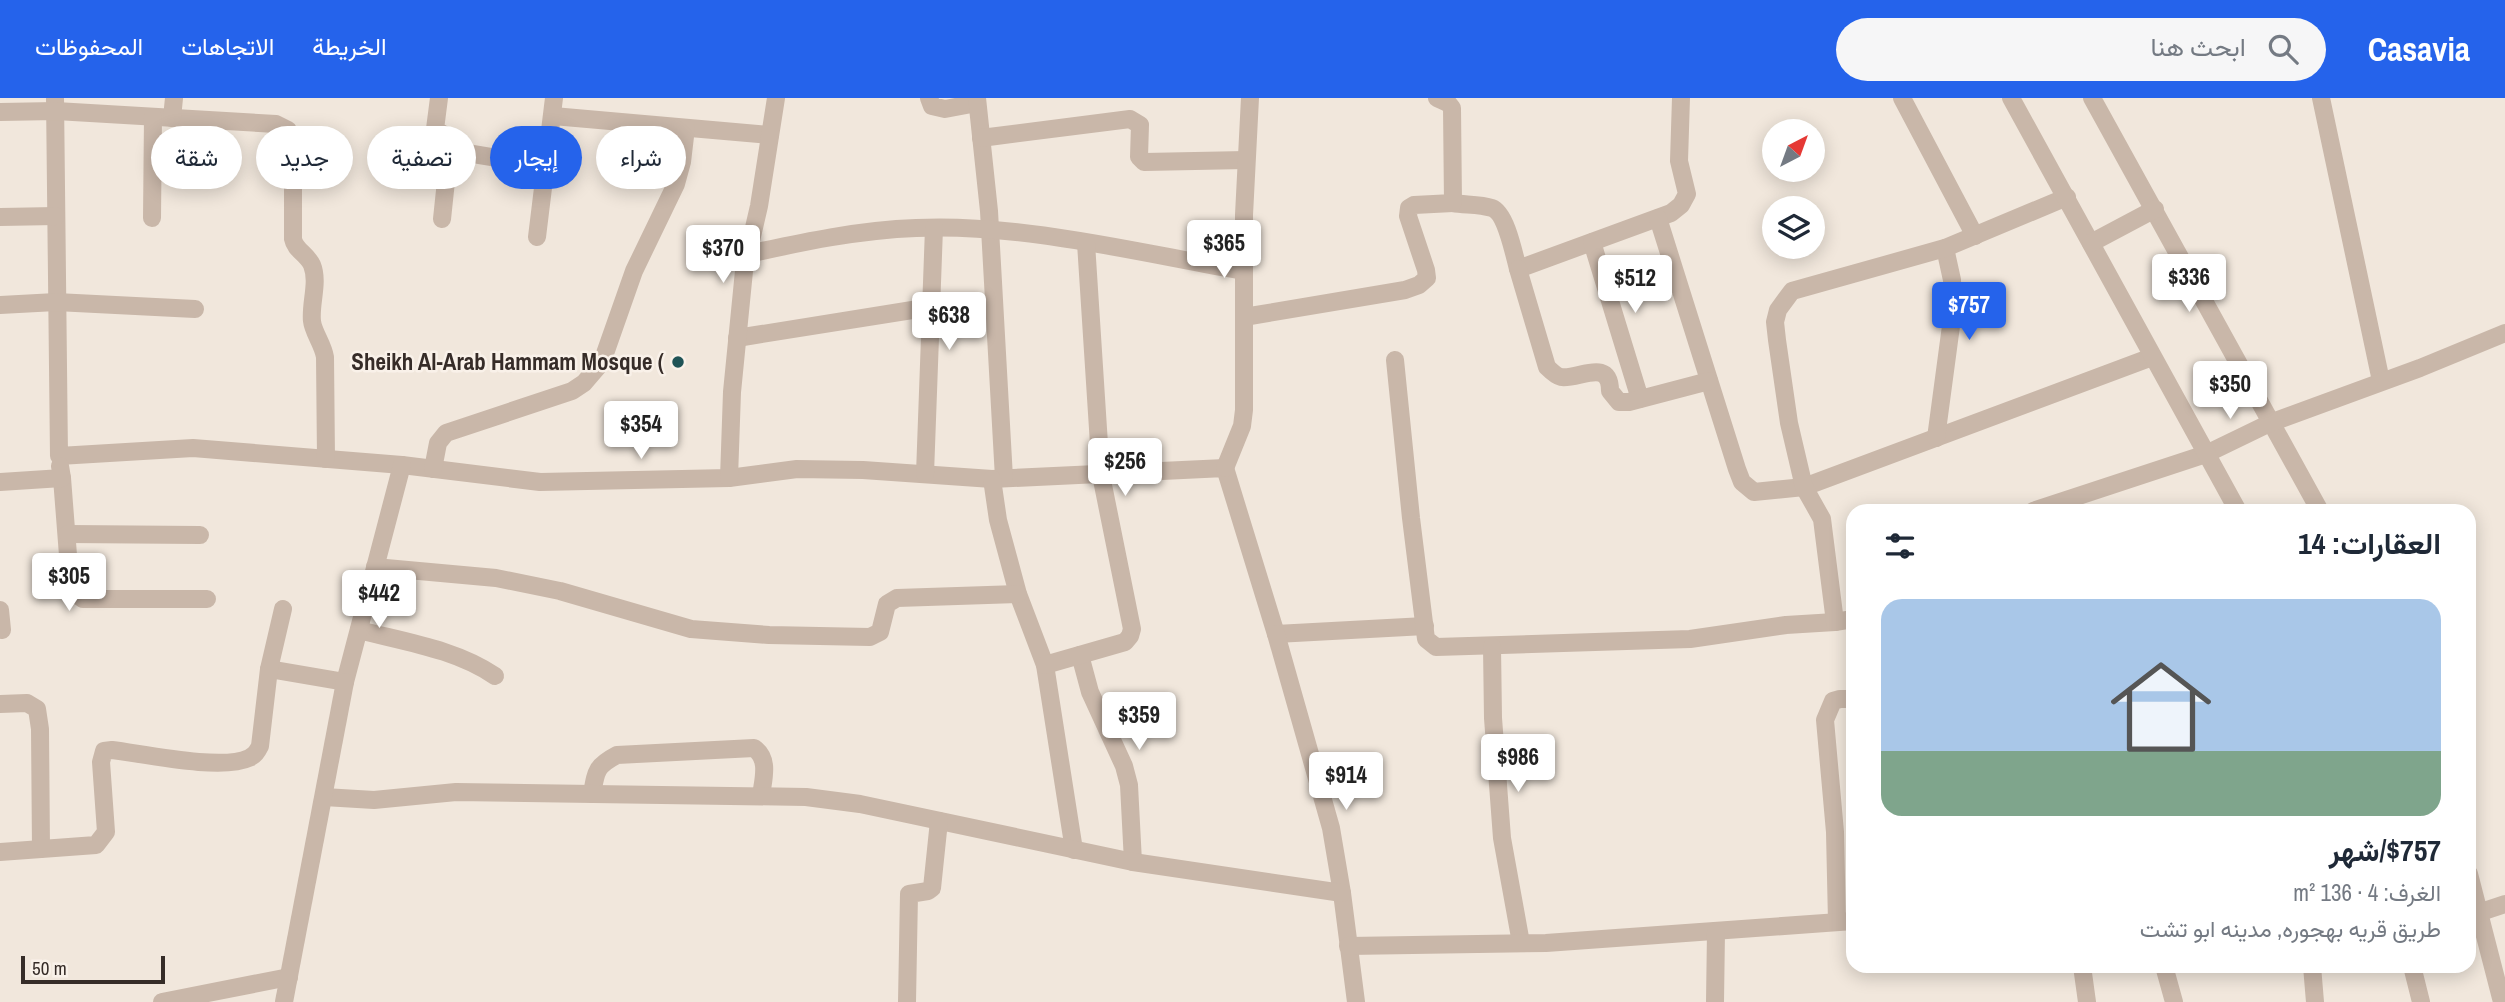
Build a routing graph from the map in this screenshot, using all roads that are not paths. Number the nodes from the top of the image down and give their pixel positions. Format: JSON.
{"nodes":[{"id":1,"x":174,"y":98,"type":"edge"},
{"id":2,"x":439,"y":98,"type":"edge"},
{"id":3,"x":776,"y":98,"type":"edge"},
{"id":4,"x":929,"y":98,"type":"edge"},
{"id":5,"x":1250,"y":98,"type":"edge"},
{"id":6,"x":1437,"y":98,"type":"edge"},
{"id":7,"x":1681,"y":98,"type":"edge"},
{"id":8,"x":1902,"y":98,"type":"edge"},
{"id":9,"x":2011,"y":98,"type":"edge"},
{"id":10,"x":2092,"y":98,"type":"edge"},
{"id":11,"x":2321,"y":98,"type":"edge"},
{"id":12,"x":977,"y":100,"type":"edge"},
{"id":13,"x":55,"y":105,"type":"edge"},
{"id":14,"x":554,"y":107,"type":"edge"},
{"id":15,"x":0,"y":111,"type":"edge"},
{"id":16,"x":153,"y":117,"type":"junction"},
{"id":17,"x":172,"y":118,"type":"junction"},
{"id":18,"x":435,"y":126,"type":"edge"},
{"id":19,"x":552,"y":126,"type":"edge"},
{"id":20,"x":673,"y":126,"type":"edge"},
{"id":21,"x":686,"y":128,"type":"edge"},
{"id":22,"x":770,"y":135,"type":"junction"},
{"id":23,"x":981,"y":138,"type":"junction"},
{"id":24,"x":1246,"y":160,"type":"junction"},
{"id":25,"x":445,"y":189,"type":"edge"},
{"id":26,"x":544,"y":189,"type":"edge"},
{"id":27,"x":674,"y":189,"type":"edge"},
{"id":28,"x":2067,"y":197,"type":"junction"},
{"id":29,"x":1453,"y":203,"type":"junction"},
{"id":30,"x":2155,"y":209,"type":"junction"},
{"id":31,"x":56,"y":216,"type":"junction"},
{"id":32,"x":0,"y":217,"type":"edge"},
{"id":33,"x":152,"y":218,"type":"dead end"},
{"id":34,"x":1658,"y":218,"type":"junction"},
{"id":35,"x":442,"y":219,"type":"dead end"},
{"id":36,"x":934,"y":228,"type":"junction"},
{"id":37,"x":990,"y":230,"type":"junction"},
{"id":38,"x":1975,"y":236,"type":"junction"},
{"id":39,"x":537,"y":237,"type":"dead end"},
{"id":40,"x":1592,"y":242,"type":"junction"},
{"id":41,"x":1086,"y":243,"type":"junction"},
{"id":42,"x":2091,"y":243,"type":"junction"},
{"id":43,"x":1945,"y":247,"type":"junction"},
{"id":44,"x":748,"y":254,"type":"junction"},
{"id":45,"x":1518,"y":268,"type":"junction"},
{"id":46,"x":1244,"y":271,"type":"junction"},
{"id":47,"x":56,"y":302,"type":"junction"},
{"id":48,"x":0,"y":305,"type":"edge"},
{"id":49,"x":931,"y":307,"type":"junction"},
{"id":50,"x":195,"y":309,"type":"dead end"},
{"id":51,"x":1244,"y":317,"type":"junction"},
{"id":52,"x":2505,"y":333,"type":"edge"},
{"id":53,"x":737,"y":338,"type":"junction"},
{"id":54,"x":2152,"y":357,"type":"junction"},
{"id":55,"x":1395,"y":360,"type":"dead end"},
{"id":56,"x":1709,"y":381,"type":"junction"},
{"id":57,"x":2381,"y":381,"type":"junction"},
{"id":58,"x":1640,"y":399,"type":"junction"},
{"id":59,"x":2270,"y":423,"type":"junction"},
{"id":60,"x":1936,"y":438,"type":"junction"},
{"id":61,"x":2206,"y":454,"type":"junction"},
{"id":62,"x":59,"y":456,"type":"junction"},
{"id":63,"x":326,"y":459,"type":"junction"},
{"id":64,"x":402,"y":465,"type":"junction"},
{"id":65,"x":1225,"y":468,"type":"junction"},
{"id":66,"x":433,"y":469,"type":"junction"},
{"id":67,"x":925,"y":474,"type":"junction"},
{"id":68,"x":1101,"y":475,"type":"junction"},
{"id":69,"x":62,"y":478,"type":"junction"},
{"id":70,"x":729,"y":478,"type":"junction"},
{"id":71,"x":998,"y":478,"type":"junction"},
{"id":72,"x":0,"y":482,"type":"edge"},
{"id":73,"x":1804,"y":488,"type":"junction"},
{"id":74,"x":2054,"y":504,"type":"edge"},
{"id":75,"x":2234,"y":504,"type":"edge"},
{"id":76,"x":2316,"y":504,"type":"edge"},
{"id":77,"x":68,"y":534,"type":"junction"},
{"id":78,"x":200,"y":535,"type":"dead end"},
{"id":79,"x":375,"y":567,"type":"junction"},
{"id":80,"x":1018,"y":594,"type":"junction"},
{"id":81,"x":207,"y":599,"type":"dead end"},
{"id":82,"x":0,"y":610,"type":"edge"},
{"id":83,"x":283,"y":610,"type":"dead end"},
{"id":84,"x":1844,"y":621,"type":"edge"},
{"id":85,"x":1425,"y":626,"type":"junction"},
{"id":86,"x":2,"y":630,"type":"dead end"},
{"id":87,"x":359,"y":630,"type":"junction"},
{"id":88,"x":1276,"y":634,"type":"junction"},
{"id":89,"x":1492,"y":646,"type":"junction"},
{"id":90,"x":1080,"y":655,"type":"junction"},
{"id":91,"x":1045,"y":666,"type":"junction"},
{"id":92,"x":269,"y":669,"type":"junction"},
{"id":93,"x":495,"y":676,"type":"dead end"},
{"id":94,"x":345,"y":682,"type":"junction"},
{"id":95,"x":1846,"y":699,"type":"edge"},
{"id":96,"x":0,"y":704,"type":"edge"},
{"id":97,"x":592,"y":794,"type":"junction"},
{"id":98,"x":761,"y":796,"type":"junction"},
{"id":99,"x":324,"y":797,"type":"junction"},
{"id":100,"x":939,"y":821,"type":"junction"},
{"id":101,"x":41,"y":849,"type":"junction"},
{"id":102,"x":1074,"y":850,"type":"junction"},
{"id":103,"x":0,"y":852,"type":"edge"},
{"id":104,"x":1133,"y":862,"type":"junction"},
{"id":105,"x":1342,"y":893,"type":"junction"},
{"id":106,"x":2505,"y":904,"type":"edge"},
{"id":107,"x":2476,"y":914,"type":"edge"},
{"id":108,"x":2476,"y":917,"type":"edge"},
{"id":109,"x":1845,"y":922,"type":"edge"},
{"id":110,"x":1716,"y":931,"type":"junction"},
{"id":111,"x":1521,"y":943,"type":"junction"},
{"id":112,"x":1348,"y":946,"type":"junction"},
{"id":113,"x":2083,"y":973,"type":"edge"},
{"id":114,"x":2166,"y":973,"type":"edge"},
{"id":115,"x":2313,"y":973,"type":"edge"},
{"id":116,"x":2414,"y":973,"type":"edge"},
{"id":117,"x":289,"y":977,"type":"junction"},
{"id":118,"x":162,"y":1002,"type":"edge"},
{"id":119,"x":284,"y":1002,"type":"edge"},
{"id":120,"x":907,"y":1002,"type":"edge"},
{"id":121,"x":1356,"y":1002,"type":"edge"},
{"id":122,"x":1715,"y":1002,"type":"edge"},
{"id":123,"x":2087,"y":1002,"type":"edge"},
{"id":124,"x":2174,"y":1002,"type":"edge"},
{"id":125,"x":2315,"y":1002,"type":"edge"},
{"id":126,"x":2421,"y":1002,"type":"edge"},
{"id":127,"x":2502,"y":1002,"type":"edge"}],
"edges":[{"from":1,"to":17,"type":"street"},
{"from":2,"to":18,"type":"street"},
{"from":3,"to":22,"type":"street"},
{"from":4,"to":12,"type":"street"},
{"from":5,"to":24,"type":"street"},
{"from":6,"to":29,"type":"street"},
{"from":7,"to":34,"type":"street"},
{"from":8,"to":38,"type":"street"},
{"from":9,"to":28,"type":"street"},
{"from":10,"to":30,"type":"street"},
{"from":11,"to":57,"type":"street"},
{"from":12,"to":23,"type":"street"},
{"from":13,"to":15,"type":"street"},
{"from":13,"to":16,"type":"street"},
{"from":13,"to":31,"type":"street"},
{"from":14,"to":19,"type":"street"},
{"from":14,"to":20,"type":"street"},
{"from":16,"to":17,"type":"street"},
{"from":16,"to":33,"type":"street"},
{"from":17,"to":63,"type":"street"},
{"from":21,"to":22,"type":"street"},
{"from":22,"to":44,"type":"street"},
{"from":23,"to":24,"type":"street"},
{"from":23,"to":37,"type":"street"},
{"from":24,"to":46,"type":"street"},
{"from":25,"to":35,"type":"street"},
{"from":26,"to":39,"type":"street"},
{"from":27,"to":66,"type":"street"},
{"from":28,"to":38,"type":"street"},
{"from":28,"to":42,"type":"street"},
{"from":29,"to":45,"type":"street"},
{"from":29,"to":51,"type":"street"},
{"from":30,"to":42,"type":"street"},
{"from":30,"to":59,"type":"street"},
{"from":31,"to":32,"type":"street"},
{"from":31,"to":47,"type":"street"},
{"from":34,"to":40,"type":"street"},
{"from":34,"to":56,"type":"street"},
{"from":36,"to":37,"type":"street"},
{"from":36,"to":44,"type":"street"},
{"from":36,"to":49,"type":"street"},
{"from":37,"to":41,"type":"street"},
{"from":37,"to":71,"type":"street"},
{"from":38,"to":43,"type":"street"},
{"from":40,"to":45,"type":"street"},
{"from":40,"to":58,"type":"street"},
{"from":41,"to":46,"type":"street"},
{"from":41,"to":68,"type":"street"},
{"from":42,"to":54,"type":"street"},
{"from":43,"to":60,"type":"street"},
{"from":43,"to":73,"type":"street"},
{"from":44,"to":53,"type":"street"},
{"from":45,"to":58,"type":"street"},
{"from":46,"to":51,"type":"street"},
{"from":47,"to":48,"type":"street"},
{"from":47,"to":50,"type":"street"},
{"from":47,"to":62,"type":"street"},
{"from":49,"to":53,"type":"street"},
{"from":49,"to":67,"type":"street"},
{"from":51,"to":65,"type":"street"},
{"from":52,"to":57,"type":"street"},
{"from":53,"to":70,"type":"street"},
{"from":54,"to":60,"type":"street"},
{"from":54,"to":61,"type":"street"},
{"from":55,"to":85,"type":"street"},
{"from":56,"to":58,"type":"street"},
{"from":56,"to":73,"type":"street"},
{"from":57,"to":59,"type":"street"},
{"from":59,"to":61,"type":"street"},
{"from":59,"to":76,"type":"street"},
{"from":60,"to":73,"type":"street"},
{"from":61,"to":74,"type":"street"},
{"from":61,"to":75,"type":"street"},
{"from":62,"to":63,"type":"street"},
{"from":62,"to":69,"type":"street"},
{"from":63,"to":64,"type":"street"},
{"from":64,"to":66,"type":"street"},
{"from":64,"to":79,"type":"street"},
{"from":65,"to":68,"type":"street"},
{"from":65,"to":88,"type":"street"},
{"from":66,"to":70,"type":"street"},
{"from":67,"to":70,"type":"street"},
{"from":67,"to":71,"type":"street"},
{"from":68,"to":71,"type":"street"},
{"from":68,"to":90,"type":"street"},
{"from":69,"to":72,"type":"street"},
{"from":69,"to":77,"type":"street"},
{"from":71,"to":80,"type":"street"},
{"from":73,"to":84,"type":"street"},
{"from":77,"to":78,"type":"street"},
{"from":77,"to":81,"type":"street"},
{"from":79,"to":80,"type":"street"},
{"from":79,"to":87,"type":"street"},
{"from":80,"to":91,"type":"street"},
{"from":82,"to":86,"type":"street"},
{"from":83,"to":92,"type":"street"},
{"from":84,"to":89,"type":"street"},
{"from":85,"to":88,"type":"street"},
{"from":85,"to":89,"type":"street"},
{"from":87,"to":93,"type":"street"},
{"from":87,"to":94,"type":"street"},
{"from":88,"to":105,"type":"street"},
{"from":89,"to":111,"type":"street"},
{"from":90,"to":91,"type":"street"},
{"from":90,"to":104,"type":"street"},
{"from":91,"to":102,"type":"street"},
{"from":92,"to":94,"type":"street"},
{"from":92,"to":101,"type":"street"},
{"from":94,"to":99,"type":"street"},
{"from":95,"to":109,"type":"street"},
{"from":96,"to":101,"type":"street"},
{"from":97,"to":98,"type":"street"},
{"from":97,"to":98,"type":"street"},
{"from":97,"to":99,"type":"street"},
{"from":98,"to":100,"type":"street"},
{"from":99,"to":117,"type":"street"},
{"from":100,"to":102,"type":"street"},
{"from":100,"to":120,"type":"street"},
{"from":101,"to":103,"type":"street"},
{"from":102,"to":104,"type":"street"},
{"from":104,"to":105,"type":"street"},
{"from":105,"to":112,"type":"street"},
{"from":106,"to":107,"type":"street"},
{"from":108,"to":127,"type":"street"},
{"from":109,"to":110,"type":"street"},
{"from":110,"to":111,"type":"street"},
{"from":110,"to":122,"type":"street"},
{"from":111,"to":112,"type":"street"},
{"from":112,"to":121,"type":"street"},
{"from":113,"to":123,"type":"street"},
{"from":114,"to":124,"type":"street"},
{"from":115,"to":125,"type":"street"},
{"from":116,"to":126,"type":"street"},
{"from":117,"to":118,"type":"street"},
{"from":117,"to":119,"type":"street"}]}
